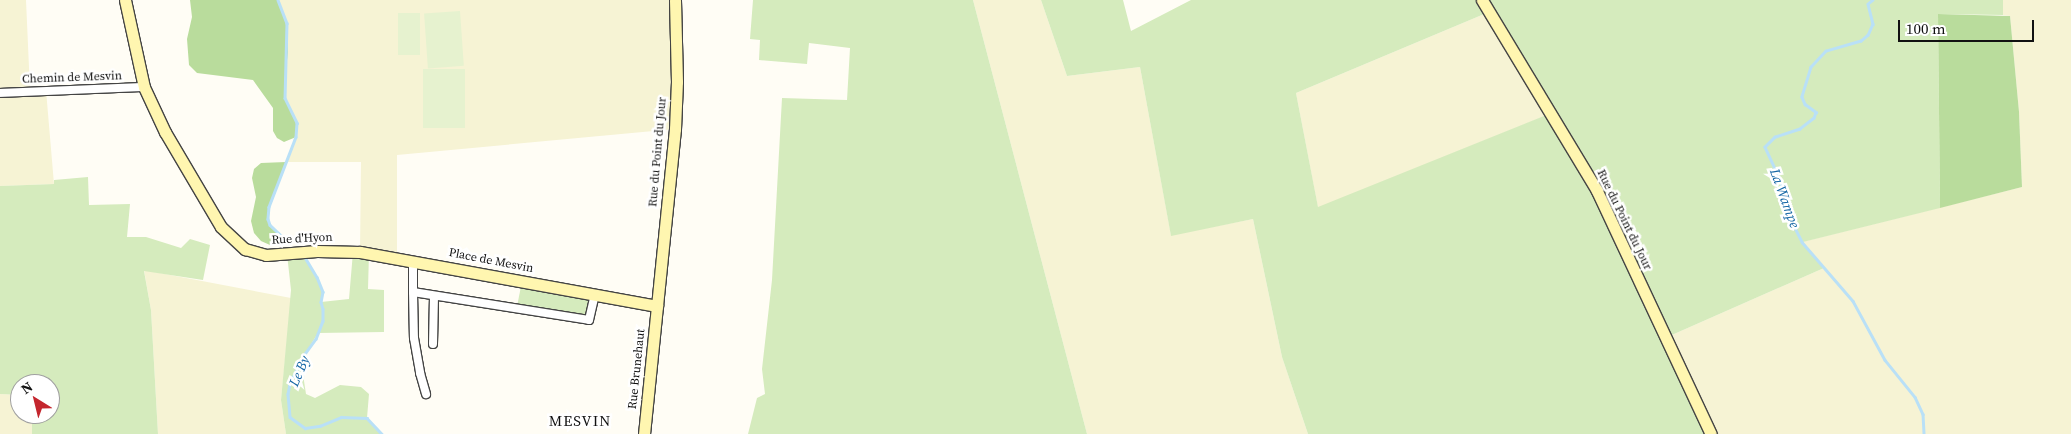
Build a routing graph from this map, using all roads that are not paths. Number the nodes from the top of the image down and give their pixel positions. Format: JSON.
{"nodes":[{"id":1,"x":125,"y":0,"type":"edge"},
{"id":2,"x":675,"y":0,"type":"edge"},
{"id":3,"x":1482,"y":0,"type":"edge"},
{"id":4,"x":144,"y":87,"type":"junction"},
{"id":5,"x":0,"y":93,"type":"edge"},
{"id":6,"x":413,"y":261,"type":"junction"},
{"id":7,"x":413,"y":292,"type":"junction"},
{"id":8,"x":595,"y":295,"type":"junction"},
{"id":9,"x":434,"y":296,"type":"junction"},
{"id":10,"x":657,"y":306,"type":"junction"},
{"id":11,"x":432,"y":344,"type":"dead end"},
{"id":12,"x":426,"y":394,"type":"dead end"},
{"id":13,"x":644,"y":434,"type":"edge"},
{"id":14,"x":1711,"y":434,"type":"edge"}],
"edges":[{"from":1,"to":4,"type":"street","name":"Rue d'Hyon"},
{"from":2,"to":10,"type":"street","name":"Rue du Point du Jour"},
{"from":3,"to":14,"type":"street","name":"Rue du Point du Jour"},
{"from":4,"to":5,"type":"street","name":"Chemin de Mesvin"},
{"from":4,"to":6,"type":"street","name":"Rue d'Hyon"},
{"from":6,"to":7,"type":"street"},
{"from":6,"to":8,"type":"street","name":"Place de Mesvin"},
{"from":7,"to":9,"type":"street"},
{"from":7,"to":12,"type":"street"},
{"from":8,"to":9,"type":"street"},
{"from":8,"to":10,"type":"street","name":"Place de Mesvin"},
{"from":9,"to":11,"type":"street"},
{"from":10,"to":13,"type":"street","name":"Rue Brunehaut"}]}
